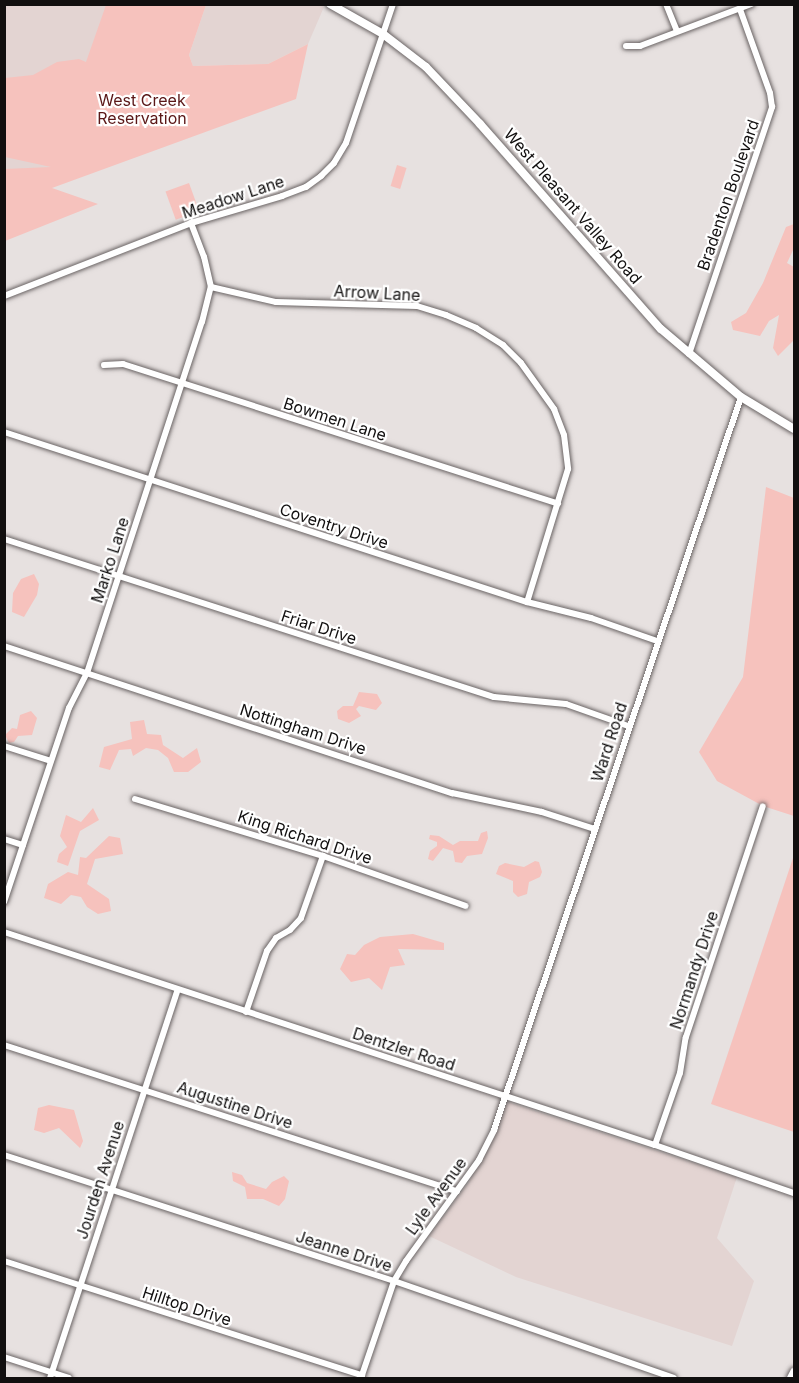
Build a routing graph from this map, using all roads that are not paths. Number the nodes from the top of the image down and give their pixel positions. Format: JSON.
{"nodes":[{"id":1,"x":330,"y":4,"type":"edge"},
{"id":2,"x":393,"y":4,"type":"edge"},
{"id":3,"x":666,"y":4,"type":"edge"},
{"id":4,"x":751,"y":4,"type":"edge"},
{"id":5,"x":740,"y":9,"type":"junction"},
{"id":6,"x":677,"y":31,"type":"junction"},
{"id":7,"x":382,"y":34,"type":"junction"},
{"id":8,"x":626,"y":46,"type":"dead end"},
{"id":9,"x":191,"y":223,"type":"junction"},
{"id":10,"x":211,"y":287,"type":"junction"},
{"id":11,"x":4,"y":296,"type":"edge"},
{"id":12,"x":689,"y":354,"type":"junction"},
{"id":13,"x":104,"y":365,"type":"dead end"},
{"id":14,"x":182,"y":384,"type":"junction"},
{"id":15,"x":741,"y":397,"type":"junction"},
{"id":16,"x":795,"y":429,"type":"edge"},
{"id":17,"x":4,"y":432,"type":"edge"},
{"id":18,"x":150,"y":480,"type":"junction"},
{"id":19,"x":558,"y":504,"type":"junction"},
{"id":20,"x":4,"y":540,"type":"edge"},
{"id":21,"x":119,"y":577,"type":"junction"},
{"id":22,"x":527,"y":602,"type":"junction"},
{"id":23,"x":657,"y":640,"type":"junction"},
{"id":24,"x":4,"y":646,"type":"edge"},
{"id":25,"x":87,"y":672,"type":"junction"},
{"id":26,"x":628,"y":726,"type":"junction"},
{"id":27,"x":4,"y":746,"type":"edge"},
{"id":28,"x":51,"y":761,"type":"junction"},
{"id":29,"x":135,"y":799,"type":"dead end"},
{"id":30,"x":763,"y":806,"type":"dead end"},
{"id":31,"x":595,"y":828,"type":"junction"},
{"id":32,"x":4,"y":839,"type":"edge"},
{"id":33,"x":23,"y":845,"type":"junction"},
{"id":34,"x":323,"y":856,"type":"junction"},
{"id":35,"x":4,"y":902,"type":"edge"},
{"id":36,"x":466,"y":906,"type":"dead end"},
{"id":37,"x":4,"y":933,"type":"edge"},
{"id":38,"x":177,"y":991,"type":"junction"},
{"id":39,"x":246,"y":1012,"type":"junction"},
{"id":40,"x":4,"y":1045,"type":"edge"},
{"id":41,"x":144,"y":1090,"type":"junction"},
{"id":42,"x":506,"y":1096,"type":"junction"},
{"id":43,"x":655,"y":1145,"type":"junction"},
{"id":44,"x":4,"y":1155,"type":"edge"},
{"id":45,"x":111,"y":1190,"type":"junction"},
{"id":46,"x":457,"y":1191,"type":"junction"},
{"id":47,"x":795,"y":1193,"type":"edge"},
{"id":48,"x":4,"y":1261,"type":"edge"},
{"id":49,"x":394,"y":1281,"type":"junction"},
{"id":50,"x":80,"y":1285,"type":"junction"},
{"id":51,"x":4,"y":1358,"type":"edge"},
{"id":52,"x":795,"y":1372,"type":"edge"},
{"id":53,"x":51,"y":1376,"type":"edge"},
{"id":54,"x":361,"y":1377,"type":"edge"},
{"id":55,"x":69,"y":1378,"type":"edge"},
{"id":56,"x":674,"y":1378,"type":"edge"},
{"id":57,"x":790,"y":1378,"type":"edge"}],
"edges":[{"from":1,"to":7,"type":"main road","name":"West Pleasant Valley Road"},
{"from":2,"to":7,"type":"street","name":"Meadow Lane"},
{"from":3,"to":6,"type":"street"},
{"from":4,"to":5,"type":"street"},
{"from":5,"to":6,"type":"street"},
{"from":5,"to":12,"type":"street","name":"Bradenton Boulevard"},
{"from":6,"to":8,"type":"street"},
{"from":7,"to":9,"type":"street","name":"Meadow Lane"},
{"from":7,"to":12,"type":"main road","name":"West Pleasant Valley Road"},
{"from":9,"to":10,"type":"street","name":"Marko Lane"},
{"from":9,"to":11,"type":"street","name":"Meadow Lane"},
{"from":10,"to":14,"type":"street","name":"Marko Lane"},
{"from":10,"to":19,"type":"street","name":"Arrow Lane"},
{"from":12,"to":15,"type":"main road","name":"West Pleasant Valley Road"},
{"from":13,"to":14,"type":"street","name":"Bowmen Lane"},
{"from":14,"to":18,"type":"street","name":"Marko Lane"},
{"from":14,"to":19,"type":"street","name":"Bowmen Lane"},
{"from":15,"to":16,"type":"main road","name":"West Pleasant Valley Road"},
{"from":15,"to":23,"type":"street","name":"Ward Road"},
{"from":17,"to":18,"type":"street","name":"Coventry Drive"},
{"from":18,"to":21,"type":"street","name":"Marko Lane"},
{"from":18,"to":22,"type":"street","name":"Coventry Drive"},
{"from":19,"to":22,"type":"street","name":"Arrow Lane"},
{"from":20,"to":21,"type":"street","name":"Friar Drive"},
{"from":21,"to":25,"type":"street","name":"Marko Lane"},
{"from":21,"to":26,"type":"street","name":"Friar Drive"},
{"from":22,"to":23,"type":"street","name":"Coventry Drive"},
{"from":23,"to":26,"type":"street","name":"Ward Road"},
{"from":24,"to":25,"type":"street","name":"Nottingham Drive"},
{"from":25,"to":28,"type":"street","name":"Marko Lane"},
{"from":25,"to":31,"type":"street","name":"Nottingham Drive"},
{"from":26,"to":31,"type":"street","name":"Ward Road"},
{"from":27,"to":28,"type":"street"},
{"from":28,"to":33,"type":"street","name":"Marko Lane"},
{"from":29,"to":34,"type":"street","name":"King Richard Drive"},
{"from":30,"to":43,"type":"street","name":"Normandy Drive"},
{"from":31,"to":42,"type":"street","name":"Ward Road"},
{"from":32,"to":33,"type":"street"},
{"from":33,"to":35,"type":"street","name":"Marko Lane"},
{"from":34,"to":36,"type":"street","name":"King Richard Drive"},
{"from":34,"to":39,"type":"street"},
{"from":37,"to":38,"type":"street","name":"Dentzler Road"},
{"from":38,"to":39,"type":"street","name":"Dentzler Road"},
{"from":38,"to":41,"type":"street","name":"Jourden Avenue"},
{"from":39,"to":42,"type":"street","name":"Dentzler Road"},
{"from":40,"to":41,"type":"street","name":"Augustine Drive"},
{"from":41,"to":45,"type":"street","name":"Jourden Avenue"},
{"from":41,"to":46,"type":"street","name":"Augustine Drive"},
{"from":42,"to":43,"type":"street","name":"Dentzler Road"},
{"from":42,"to":46,"type":"street","name":"Lyle Avenue"},
{"from":43,"to":47,"type":"street","name":"Dentzler Road"},
{"from":44,"to":45,"type":"street","name":"Jeanne Drive"},
{"from":45,"to":49,"type":"street","name":"Jeanne Drive"},
{"from":45,"to":50,"type":"street","name":"Jourden Avenue"},
{"from":46,"to":49,"type":"street","name":"Lyle Avenue"},
{"from":48,"to":50,"type":"street","name":"Hilltop Drive"},
{"from":49,"to":54,"type":"street","name":"Lyle Avenue"},
{"from":49,"to":56,"type":"street","name":"Jeanne Drive"},
{"from":50,"to":53,"type":"street","name":"Jourden Avenue"},
{"from":50,"to":54,"type":"street","name":"Hilltop Drive"},
{"from":51,"to":53,"type":"street"},
{"from":52,"to":57,"type":"main road"},
{"from":53,"to":55,"type":"street"}]}
